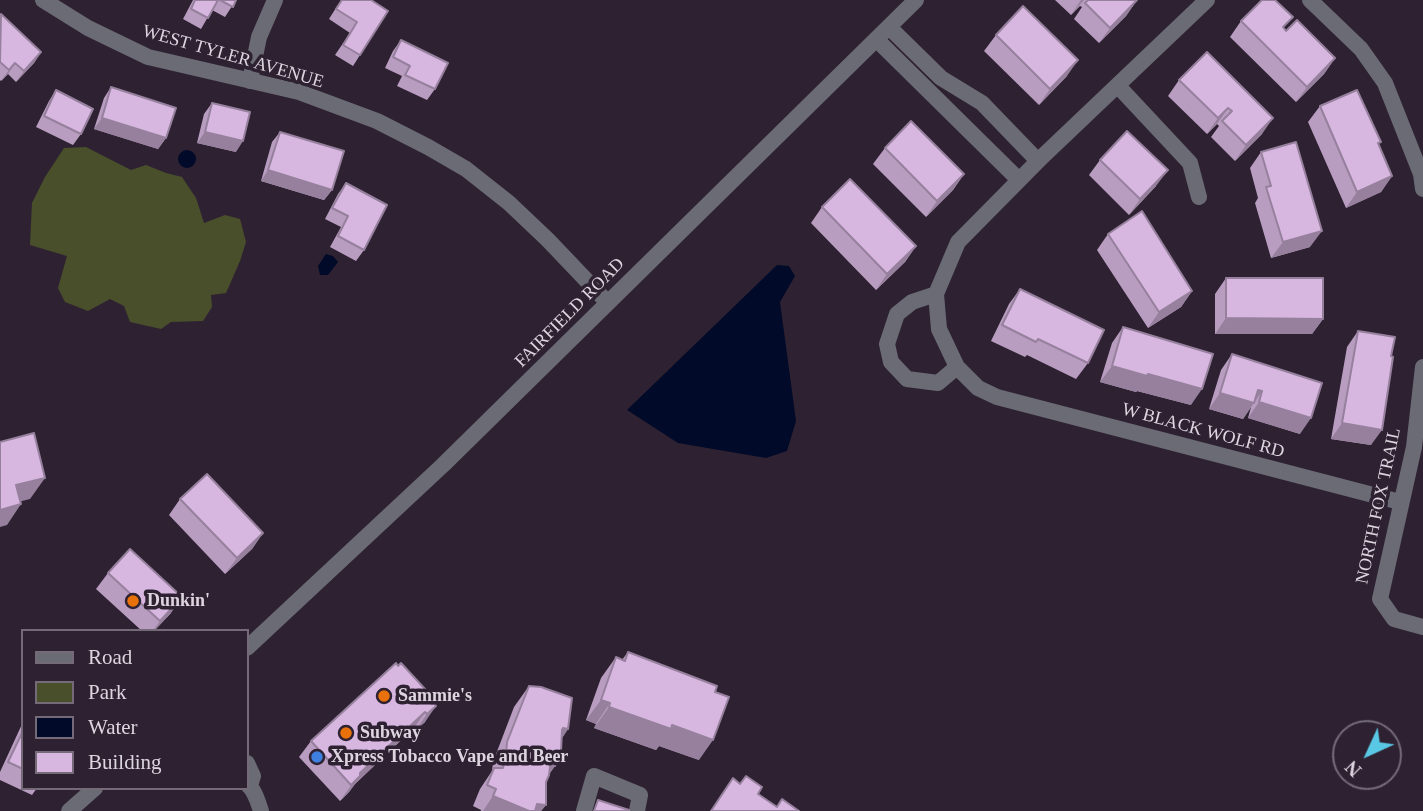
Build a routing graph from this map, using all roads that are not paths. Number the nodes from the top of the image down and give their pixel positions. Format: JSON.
{"nodes":[{"id":1,"x":43,"y":0,"type":"edge"},
{"id":2,"x":275,"y":0,"type":"edge"},
{"id":3,"x":916,"y":0,"type":"edge"},
{"id":4,"x":1207,"y":0,"type":"edge"},
{"id":5,"x":1310,"y":0,"type":"edge"},
{"id":6,"x":889,"y":27,"type":"junction"},
{"id":7,"x":876,"y":39,"type":"junction"},
{"id":8,"x":250,"y":81,"type":"junction"},
{"id":9,"x":1118,"y":86,"type":"junction"},
{"id":10,"x":1038,"y":161,"type":"junction"},
{"id":11,"x":1014,"y":185,"type":"junction"},
{"id":12,"x":1423,"y":189,"type":"edge"},
{"id":13,"x":1199,"y":197,"type":"dead end"},
{"id":14,"x":936,"y":294,"type":"junction"},
{"id":15,"x":608,"y":303,"type":"junction"},
{"id":16,"x":957,"y":367,"type":"junction"},
{"id":17,"x":1423,"y":367,"type":"edge"},
{"id":18,"x":1401,"y":502,"type":"junction"},
{"id":19,"x":1423,"y":627,"type":"edge"},
{"id":20,"x":248,"y":647,"type":"edge"},
{"id":21,"x":248,"y":765,"type":"edge"},
{"id":22,"x":248,"y":785,"type":"edge"},
{"id":23,"x":93,"y":790,"type":"edge"},
{"id":24,"x":69,"y":811,"type":"edge"},
{"id":25,"x":261,"y":811,"type":"edge"},
{"id":26,"x":583,"y":811,"type":"edge"},
{"id":27,"x":637,"y":811,"type":"edge"}],
"edges":[{"from":1,"to":8,"type":"street","name":"WEST TYLER AVENUE"},
{"from":2,"to":8,"type":"street"},
{"from":3,"to":6,"type":"street","name":"FAIRFIELD ROAD"},
{"from":4,"to":9,"type":"street"},
{"from":5,"to":12,"type":"street"},
{"from":6,"to":7,"type":"street","name":"FAIRFIELD ROAD"},
{"from":6,"to":10,"type":"street"},
{"from":7,"to":11,"type":"street"},
{"from":7,"to":15,"type":"street","name":"FAIRFIELD ROAD"},
{"from":8,"to":15,"type":"street","name":"WEST TYLER AVENUE"},
{"from":9,"to":10,"type":"street"},
{"from":9,"to":13,"type":"street"},
{"from":10,"to":11,"type":"street"},
{"from":11,"to":14,"type":"street"},
{"from":14,"to":16,"type":"street"},
{"from":14,"to":16,"type":"street"},
{"from":15,"to":20,"type":"street","name":"FAIRFIELD ROAD"},
{"from":16,"to":18,"type":"street","name":"W BLACK WOLF RD"},
{"from":17,"to":18,"type":"street","name":"NORTH FOX TRAIL"},
{"from":18,"to":19,"type":"street","name":"NORTH FOX TRAIL"},
{"from":21,"to":22,"type":"street"},
{"from":22,"to":25,"type":"street"},
{"from":23,"to":24,"type":"street"},
{"from":26,"to":27,"type":"street"}]}
